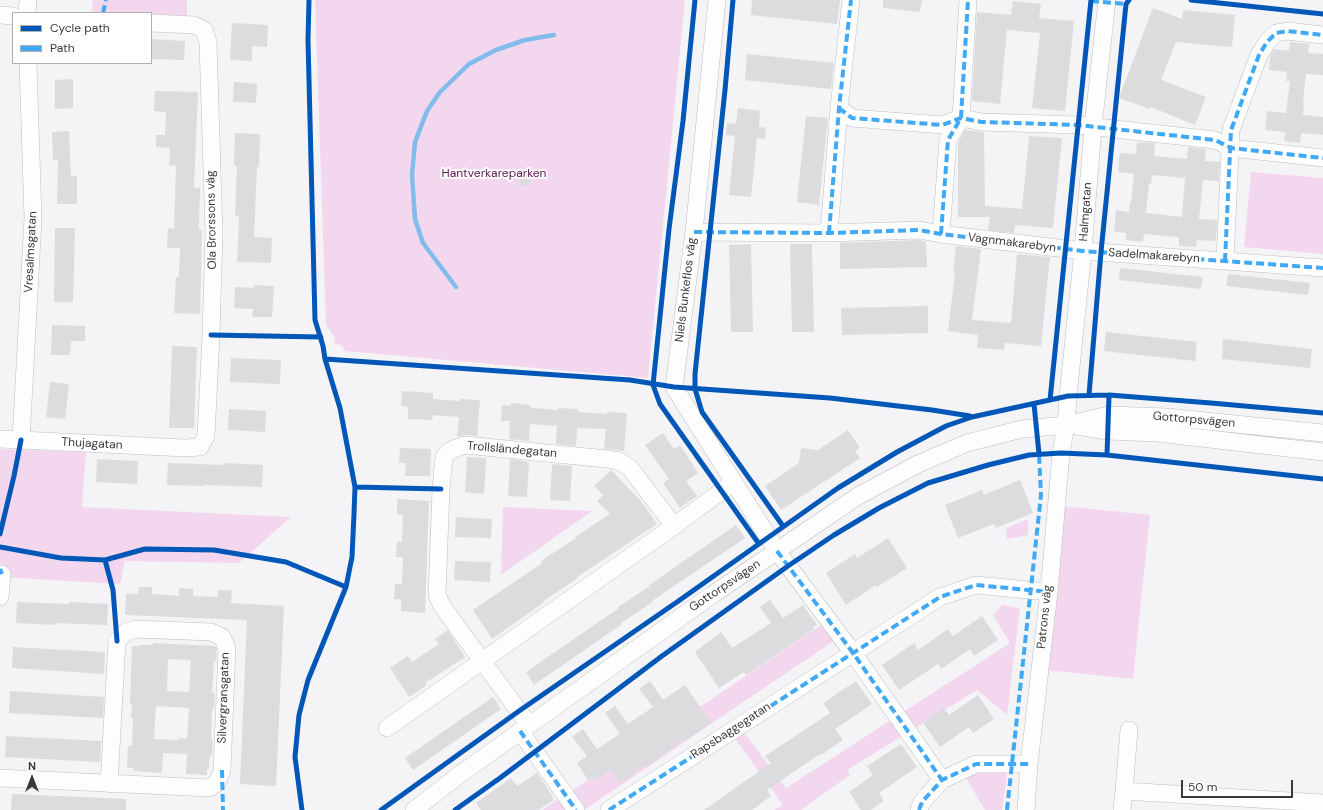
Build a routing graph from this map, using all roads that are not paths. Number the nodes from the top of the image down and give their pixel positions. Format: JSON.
{"nodes":[{"id":1,"x":28,"y":0,"type":"edge"},
{"id":2,"x":716,"y":0,"type":"edge"},
{"id":3,"x":851,"y":0,"type":"edge"},
{"id":4,"x":968,"y":0,"type":"edge"},
{"id":5,"x":1107,"y":0,"type":"edge"},
{"id":6,"x":27,"y":12,"type":"edge"},
{"id":7,"x":0,"y":15,"type":"edge"},
{"id":8,"x":12,"y":16,"type":"edge"},
{"id":9,"x":152,"y":23,"type":"edge"},
{"id":10,"x":1323,"y":35,"type":"edge"},
{"id":11,"x":28,"y":64,"type":"edge"},
{"id":12,"x":839,"y":108,"type":"junction"},
{"id":13,"x":961,"y":118,"type":"junction"},
{"id":14,"x":1093,"y":127,"type":"junction"},
{"id":15,"x":1231,"y":148,"type":"junction"},
{"id":16,"x":1323,"y":158,"type":"edge"},
{"id":17,"x":694,"y":232,"type":"junction"},
{"id":18,"x":830,"y":233,"type":"junction"},
{"id":19,"x":941,"y":234,"type":"junction"},
{"id":20,"x":1083,"y":251,"type":"junction"},
{"id":21,"x":1225,"y":261,"type":"junction"},
{"id":22,"x":1323,"y":268,"type":"edge"},
{"id":23,"x":1066,"y":424,"type":"junction"},
{"id":24,"x":1323,"y":433,"type":"edge"},
{"id":25,"x":0,"y":439,"type":"edge"},
{"id":26,"x":21,"y":440,"type":"junction"},
{"id":27,"x":184,"y":448,"type":"joint"},
{"id":28,"x":1323,"y":452,"type":"edge"},
{"id":29,"x":734,"y":482,"type":"junction"},
{"id":30,"x":674,"y":526,"type":"junction"},
{"id":31,"x":777,"y":551,"type":"junction"},
{"id":32,"x":2,"y":574,"type":"dead end"},
{"id":33,"x":1048,"y":592,"type":"junction"},
{"id":34,"x":0,"y":597,"type":"edge"},
{"id":35,"x":853,"y":653,"type":"junction"},
{"id":36,"x":482,"y":660,"type":"junction"},
{"id":37,"x":387,"y":728,"type":"dead end"},
{"id":38,"x":524,"y":728,"type":"junction"},
{"id":39,"x":1129,"y":730,"type":"dead end"},
{"id":40,"x":1029,"y":764,"type":"junction"},
{"id":41,"x":0,"y":778,"type":"edge"},
{"id":42,"x":942,"y":780,"type":"junction"},
{"id":43,"x":109,"y":784,"type":"junction"},
{"id":44,"x":1124,"y":791,"type":"junction"},
{"id":45,"x":1323,"y":803,"type":"edge"},
{"id":46,"x":414,"y":810,"type":"edge"},
{"id":47,"x":576,"y":810,"type":"edge"},
{"id":48,"x":609,"y":810,"type":"edge"},
{"id":49,"x":919,"y":810,"type":"edge"},
{"id":50,"x":1026,"y":810,"type":"edge"},
{"id":51,"x":1122,"y":810,"type":"edge"}],
"edges":[{"from":1,"to":6,"type":"street"},
{"from":2,"to":17,"type":"street","name":"Niels Bunkeflos väg"},
{"from":3,"to":12,"type":"street"},
{"from":4,"to":13,"type":"street"},
{"from":5,"to":14,"type":"street","name":"Halmgatan"},
{"from":7,"to":8,"type":"street"},
{"from":9,"to":27,"type":"street","name":"Ola Brorssons väg"},
{"from":10,"to":15,"type":"street"},
{"from":11,"to":26,"type":"street","name":"Vresalmsgatan"},
{"from":12,"to":13,"type":"street"},
{"from":12,"to":18,"type":"street"},
{"from":13,"to":14,"type":"street"},
{"from":13,"to":19,"type":"street"},
{"from":14,"to":15,"type":"street"},
{"from":14,"to":20,"type":"street","name":"Halmgatan"},
{"from":15,"to":16,"type":"street"},
{"from":15,"to":21,"type":"street"},
{"from":17,"to":18,"type":"street","name":"Vagnmakarebyn"},
{"from":17,"to":29,"type":"street","name":"Niels Bunkeflos väg"},
{"from":18,"to":19,"type":"street","name":"Vagnmakarebyn"},
{"from":19,"to":20,"type":"street","name":"Vagnmakarebyn"},
{"from":20,"to":21,"type":"street","name":"Sadelmakarebyn"},
{"from":20,"to":23,"type":"street","name":"Halmgatan"},
{"from":21,"to":22,"type":"street","name":"Sadelmakarebyn"},
{"from":23,"to":24,"type":"street","name":"Gottorpsvägen"},
{"from":23,"to":28,"type":"street","name":"Gottorpsvägen"},
{"from":23,"to":31,"type":"street","name":"Gottorpsvägen"},
{"from":23,"to":33,"type":"street","name":"Patrons väg"},
{"from":25,"to":26,"type":"street","name":"Thujagatan"},
{"from":26,"to":27,"type":"street","name":"Thujagatan"},
{"from":29,"to":30,"type":"street"},
{"from":29,"to":31,"type":"street","name":"Niels Bunkeflos väg"},
{"from":30,"to":36,"type":"street"},
{"from":30,"to":36,"type":"street","name":"Trollsländegatan"},
{"from":31,"to":35,"type":"street"},
{"from":31,"to":38,"type":"street","name":"Gottorpsvägen"},
{"from":32,"to":34,"type":"street"},
{"from":33,"to":35,"type":"street","name":"Rapsbaggegatan"},
{"from":33,"to":40,"type":"street","name":"Patrons väg"},
{"from":35,"to":42,"type":"street"},
{"from":35,"to":48,"type":"street","name":"Rapsbaggegatan"},
{"from":36,"to":37,"type":"street"},
{"from":36,"to":38,"type":"street","name":"Trollsländegatan"},
{"from":38,"to":46,"type":"street","name":"Gottorpsvägen"},
{"from":38,"to":47,"type":"street"},
{"from":39,"to":44,"type":"street"},
{"from":40,"to":42,"type":"street"},
{"from":40,"to":50,"type":"street","name":"Patrons väg"},
{"from":41,"to":43,"type":"street","name":"Silvergransgatan"},
{"from":42,"to":49,"type":"street"},
{"from":43,"to":43,"type":"street","name":"Silvergransgatan"},
{"from":44,"to":45,"type":"street"},
{"from":44,"to":51,"type":"street"}]}
